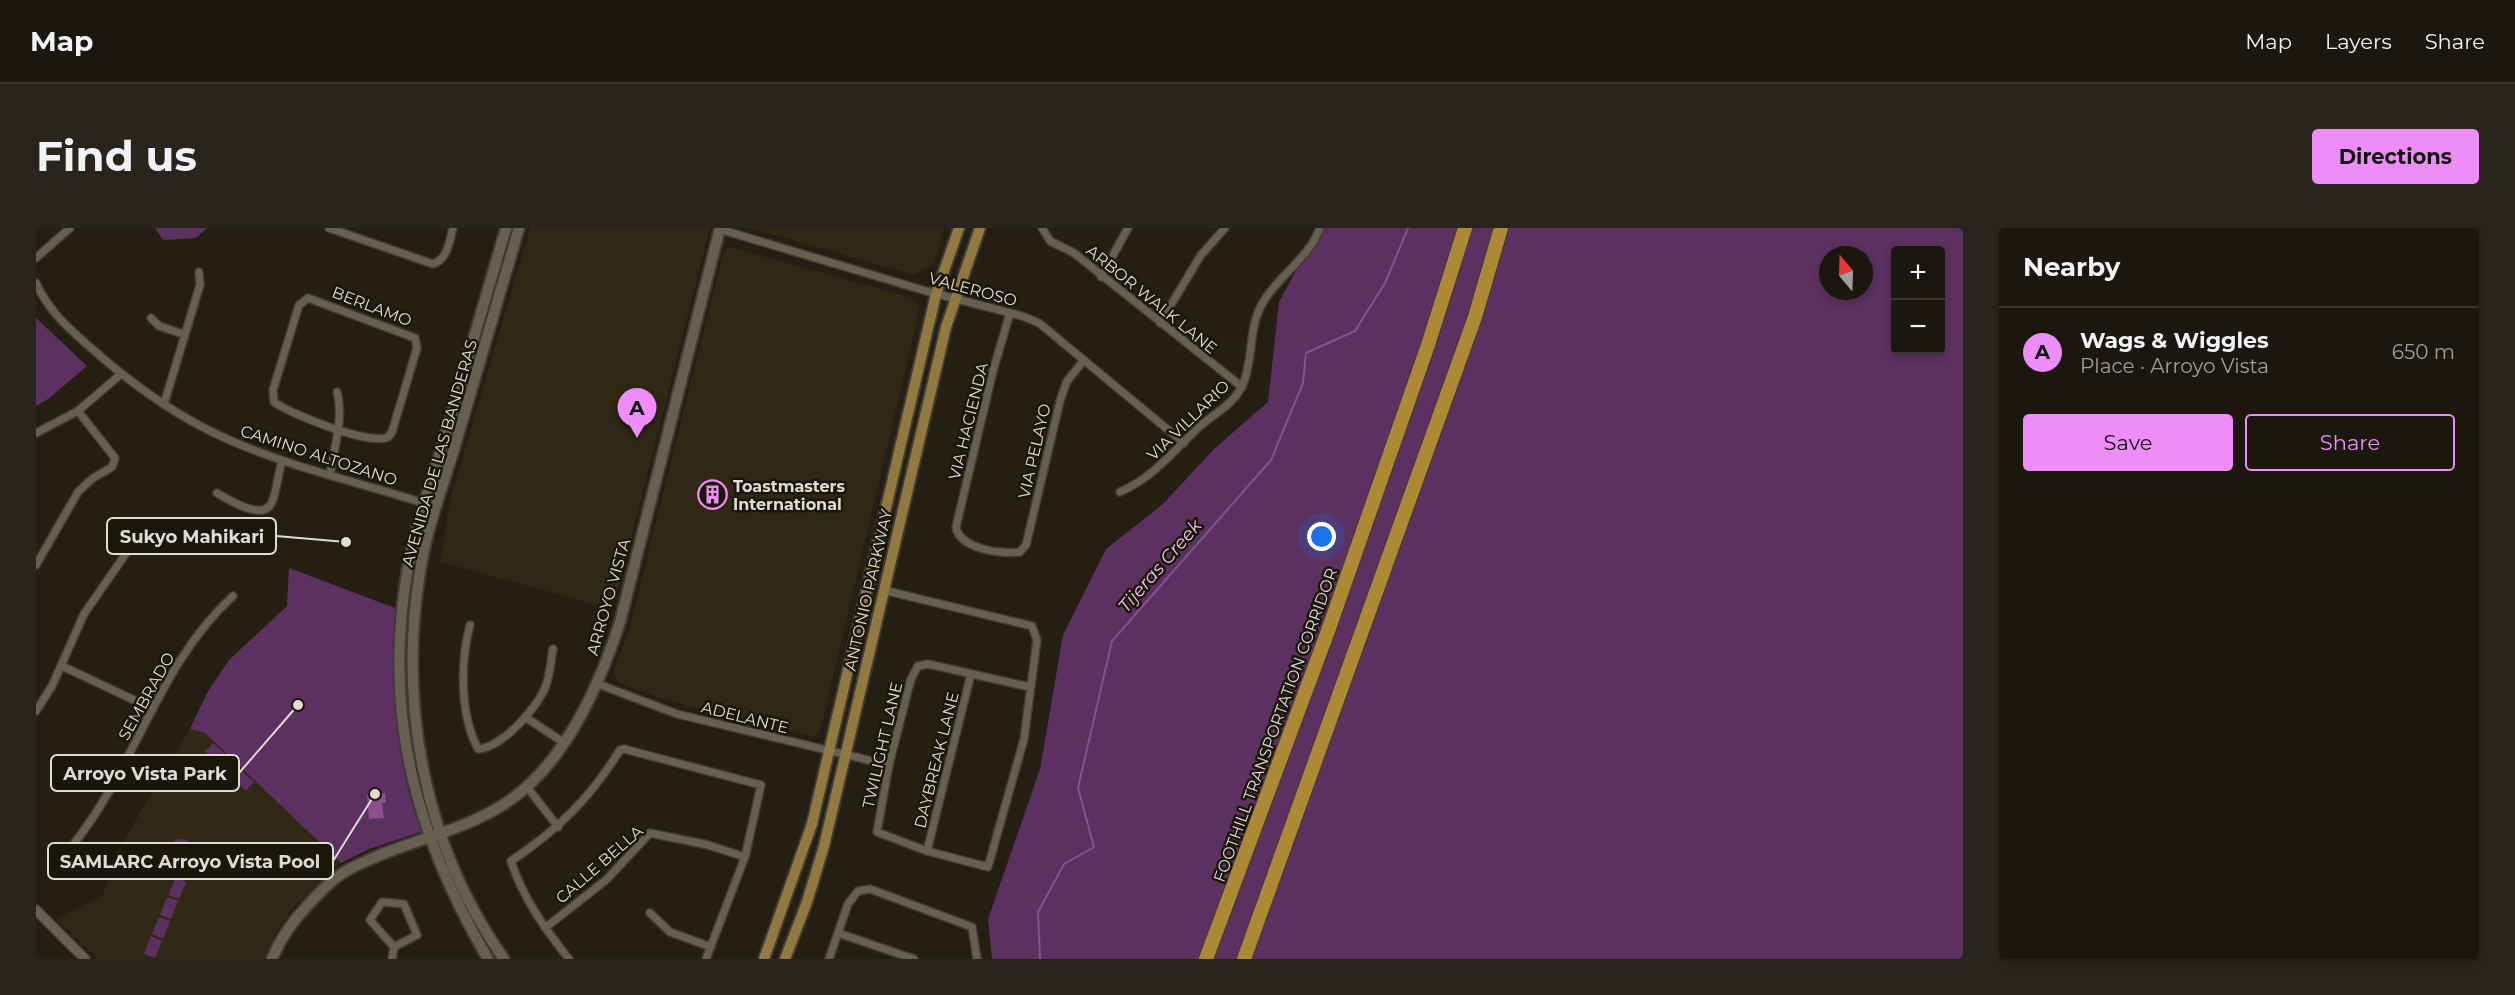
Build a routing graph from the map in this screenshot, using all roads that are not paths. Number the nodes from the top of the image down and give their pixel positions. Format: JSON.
{"nodes":[{"id":1,"x":70,"y":228,"type":"edge"},
{"id":2,"x":329,"y":228,"type":"edge"},
{"id":3,"x":453,"y":228,"type":"edge"},
{"id":4,"x":506,"y":228,"type":"edge"},
{"id":5,"x":519,"y":228,"type":"edge"},
{"id":6,"x":959,"y":228,"type":"edge"},
{"id":7,"x":980,"y":228,"type":"edge"},
{"id":8,"x":1128,"y":228,"type":"edge"},
{"id":9,"x":1225,"y":228,"type":"edge"},
{"id":10,"x":1320,"y":228,"type":"edge"},
{"id":11,"x":1463,"y":228,"type":"edge"},
{"id":12,"x":1501,"y":228,"type":"edge"},
{"id":13,"x":720,"y":229,"type":"edge"},
{"id":14,"x":1043,"y":231,"type":"edge"},
{"id":15,"x":36,"y":258,"type":"edge"},
{"id":16,"x":199,"y":272,"type":"dead end"},
{"id":17,"x":1101,"y":277,"type":"junction"},
{"id":18,"x":36,"y":283,"type":"edge"},
{"id":19,"x":936,"y":294,"type":"junction"},
{"id":20,"x":954,"y":298,"type":"junction"},
{"id":21,"x":1010,"y":313,"type":"junction"},
{"id":22,"x":151,"y":318,"type":"dead end"},
{"id":23,"x":1160,"y":322,"type":"junction"},
{"id":24,"x":183,"y":334,"type":"junction"},
{"id":25,"x":1084,"y":360,"type":"junction"},
{"id":26,"x":121,"y":374,"type":"junction"},
{"id":27,"x":1242,"y":387,"type":"junction"},
{"id":28,"x":337,"y":393,"type":"dead end"},
{"id":29,"x":164,"y":404,"type":"junction"},
{"id":30,"x":78,"y":411,"type":"junction"},
{"id":31,"x":338,"y":429,"type":"junction"},
{"id":32,"x":36,"y":433,"type":"edge"},
{"id":33,"x":1184,"y":443,"type":"junction"},
{"id":34,"x":282,"y":461,"type":"junction"},
{"id":35,"x":330,"y":474,"type":"junction"},
{"id":36,"x":1120,"y":492,"type":"dead end"},
{"id":37,"x":217,"y":493,"type":"dead end"},
{"id":38,"x":424,"y":503,"type":"junction"},
{"id":39,"x":436,"y":507,"type":"junction"},
{"id":40,"x":136,"y":539,"type":"dead end"},
{"id":41,"x":1020,"y":552,"type":"joint"},
{"id":42,"x":36,"y":564,"type":"edge"},
{"id":43,"x":883,"y":590,"type":"junction"},
{"id":44,"x":232,"y":596,"type":"dead end"},
{"id":45,"x":470,"y":625,"type":"dead end"},
{"id":46,"x":553,"y":649,"type":"dead end"},
{"id":47,"x":62,"y":666,"type":"junction"},
{"id":48,"x":971,"y":674,"type":"junction"},
{"id":49,"x":598,"y":684,"type":"junction"},
{"id":50,"x":1029,"y":687,"type":"junction"},
{"id":51,"x":153,"y":709,"type":"junction"},
{"id":52,"x":36,"y":711,"type":"edge"},
{"id":53,"x":525,"y":717,"type":"junction"},
{"id":54,"x":563,"y":742,"type":"junction"},
{"id":55,"x":827,"y":751,"type":"junction"},
{"id":56,"x":845,"y":755,"type":"junction"},
{"id":57,"x":889,"y":765,"type":"junction"},
{"id":58,"x":527,"y":787,"type":"junction"},
{"id":59,"x":558,"y":827,"type":"junction"},
{"id":60,"x":441,"y":833,"type":"junction"},
{"id":61,"x":429,"y":838,"type":"junction"},
{"id":62,"x":72,"y":846,"type":"dead end"},
{"id":63,"x":927,"y":851,"type":"junction"},
{"id":64,"x":745,"y":856,"type":"junction"},
{"id":65,"x":36,"y":910,"type":"edge"},
{"id":66,"x":650,"y":914,"type":"dead end"},
{"id":67,"x":545,"y":928,"type":"junction"},
{"id":68,"x":838,"y":933,"type":"junction"},
{"id":69,"x":394,"y":947,"type":"junction"},
{"id":70,"x":711,"y":947,"type":"junction"},
{"id":71,"x":85,"y":959,"type":"edge"},
{"id":72,"x":272,"y":959,"type":"edge"},
{"id":73,"x":392,"y":959,"type":"edge"},
{"id":74,"x":488,"y":959,"type":"edge"},
{"id":75,"x":504,"y":959,"type":"edge"},
{"id":76,"x":569,"y":959,"type":"edge"},
{"id":77,"x":706,"y":959,"type":"edge"},
{"id":78,"x":764,"y":959,"type":"edge"},
{"id":79,"x":785,"y":959,"type":"edge"},
{"id":80,"x":829,"y":959,"type":"edge"},
{"id":81,"x":914,"y":959,"type":"edge"},
{"id":82,"x":977,"y":959,"type":"edge"},
{"id":83,"x":1206,"y":959,"type":"edge"},
{"id":84,"x":1244,"y":959,"type":"edge"}],
"edges":[{"from":1,"to":15,"type":"street"},
{"from":2,"to":3,"type":"street"},
{"from":4,"to":38,"type":"main road","name":"AVENIDA DE LAS BANDERAS"},
{"from":5,"to":39,"type":"main road","name":"AVENIDA DE LAS BANDERAS"},
{"from":6,"to":19,"type":"main road","name":"ANTONIO PARKWAY"},
{"from":7,"to":20,"type":"main road","name":"ANTONIO PARKWAY"},
{"from":8,"to":17,"type":"street"},
{"from":9,"to":23,"type":"street"},
{"from":10,"to":27,"type":"street","name":"VIA VILLARIO"},
{"from":11,"to":83,"type":"highway","name":"FOOTHILL TRANSPORTATION CORRIDOR"},
{"from":12,"to":84,"type":"highway"},
{"from":13,"to":19,"type":"street","name":"VALEROSO"},
{"from":13,"to":49,"type":"main road","name":"ARROYO VISTA"},
{"from":14,"to":17,"type":"street","name":"ARBOR WALK LANE"},
{"from":16,"to":24,"type":"street"},
{"from":17,"to":23,"type":"street","name":"ARBOR WALK LANE"},
{"from":18,"to":26,"type":"street","name":"CAMINO ALTOZANO"},
{"from":19,"to":20,"type":"street","name":"VALEROSO"},
{"from":19,"to":55,"type":"main road","name":"ANTONIO PARKWAY"},
{"from":20,"to":21,"type":"street","name":"VALEROSO"},
{"from":20,"to":43,"type":"main road","name":"ANTONIO PARKWAY"},
{"from":21,"to":25,"type":"street","name":"VALEROSO"},
{"from":21,"to":41,"type":"street","name":"VIA HACIENDA"},
{"from":22,"to":24,"type":"street"},
{"from":23,"to":27,"type":"street","name":"ARBOR WALK LANE"},
{"from":24,"to":29,"type":"street"},
{"from":25,"to":33,"type":"street","name":"VALEROSO"},
{"from":25,"to":41,"type":"street","name":"VIA PELAYO"},
{"from":26,"to":29,"type":"street","name":"CAMINO ALTOZANO"},
{"from":26,"to":30,"type":"street"},
{"from":27,"to":33,"type":"street","name":"VIA VILLARIO"},
{"from":28,"to":31,"type":"street"},
{"from":29,"to":34,"type":"street","name":"CAMINO ALTOZANO"},
{"from":30,"to":32,"type":"street"},
{"from":30,"to":42,"type":"street"},
{"from":31,"to":31,"type":"street","name":"BERLAMO"},
{"from":31,"to":35,"type":"street"},
{"from":33,"to":36,"type":"street","name":"VIA VILLARIO"},
{"from":34,"to":35,"type":"street","name":"CAMINO ALTOZANO"},
{"from":34,"to":37,"type":"street"},
{"from":35,"to":38,"type":"street","name":"CAMINO ALTOZANO"},
{"from":38,"to":39,"type":"street","name":"CAMINO ALTOZANO"},
{"from":38,"to":61,"type":"main road","name":"AVENIDA DE LAS BANDERAS"},
{"from":39,"to":60,"type":"main road","name":"AVENIDA DE LAS BANDERAS"},
{"from":40,"to":47,"type":"street"},
{"from":43,"to":50,"type":"street"},
{"from":43,"to":56,"type":"main road","name":"ANTONIO PARKWAY"},
{"from":44,"to":51,"type":"street","name":"SEMBRADO"},
{"from":45,"to":53,"type":"street"},
{"from":46,"to":53,"type":"street"},
{"from":47,"to":51,"type":"street"},
{"from":47,"to":52,"type":"street"},
{"from":48,"to":50,"type":"street"},
{"from":48,"to":57,"type":"street","name":"TWILIGHT LANE"},
{"from":48,"to":63,"type":"street","name":"DAYBREAK LANE"},
{"from":49,"to":54,"type":"main road","name":"ARROYO VISTA"},
{"from":49,"to":55,"type":"street","name":"ADELANTE"},
{"from":50,"to":63,"type":"street"},
{"from":51,"to":62,"type":"street","name":"SEMBRADO"},
{"from":53,"to":54,"type":"street"},
{"from":54,"to":58,"type":"main road","name":"ARROYO VISTA"},
{"from":55,"to":56,"type":"street","name":"ADELANTE"},
{"from":55,"to":78,"type":"main road","name":"ANTONIO PARKWAY"},
{"from":56,"to":57,"type":"street","name":"ADELANTE"},
{"from":56,"to":79,"type":"main road","name":"ANTONIO PARKWAY"},
{"from":57,"to":63,"type":"street","name":"TWILIGHT LANE"},
{"from":58,"to":59,"type":"street"},
{"from":58,"to":60,"type":"main road","name":"ARROYO VISTA"},
{"from":59,"to":64,"type":"street"},
{"from":59,"to":67,"type":"street"},
{"from":60,"to":61,"type":"main road","name":"ARROYO VISTA"},
{"from":60,"to":75,"type":"main road","name":"AVENIDA DE LAS BANDERAS"},
{"from":61,"to":72,"type":"main road","name":"ARROYO VISTA"},
{"from":61,"to":74,"type":"main road","name":"AVENIDA DE LAS BANDERAS"},
{"from":64,"to":67,"type":"street","name":"CALLE BELLA"},
{"from":64,"to":70,"type":"street"},
{"from":65,"to":71,"type":"street"},
{"from":66,"to":70,"type":"street"},
{"from":67,"to":76,"type":"street"},
{"from":68,"to":80,"type":"street"},
{"from":68,"to":81,"type":"street"},
{"from":68,"to":82,"type":"street"},
{"from":69,"to":69,"type":"street"},
{"from":69,"to":73,"type":"street"},
{"from":70,"to":77,"type":"street"}]}
